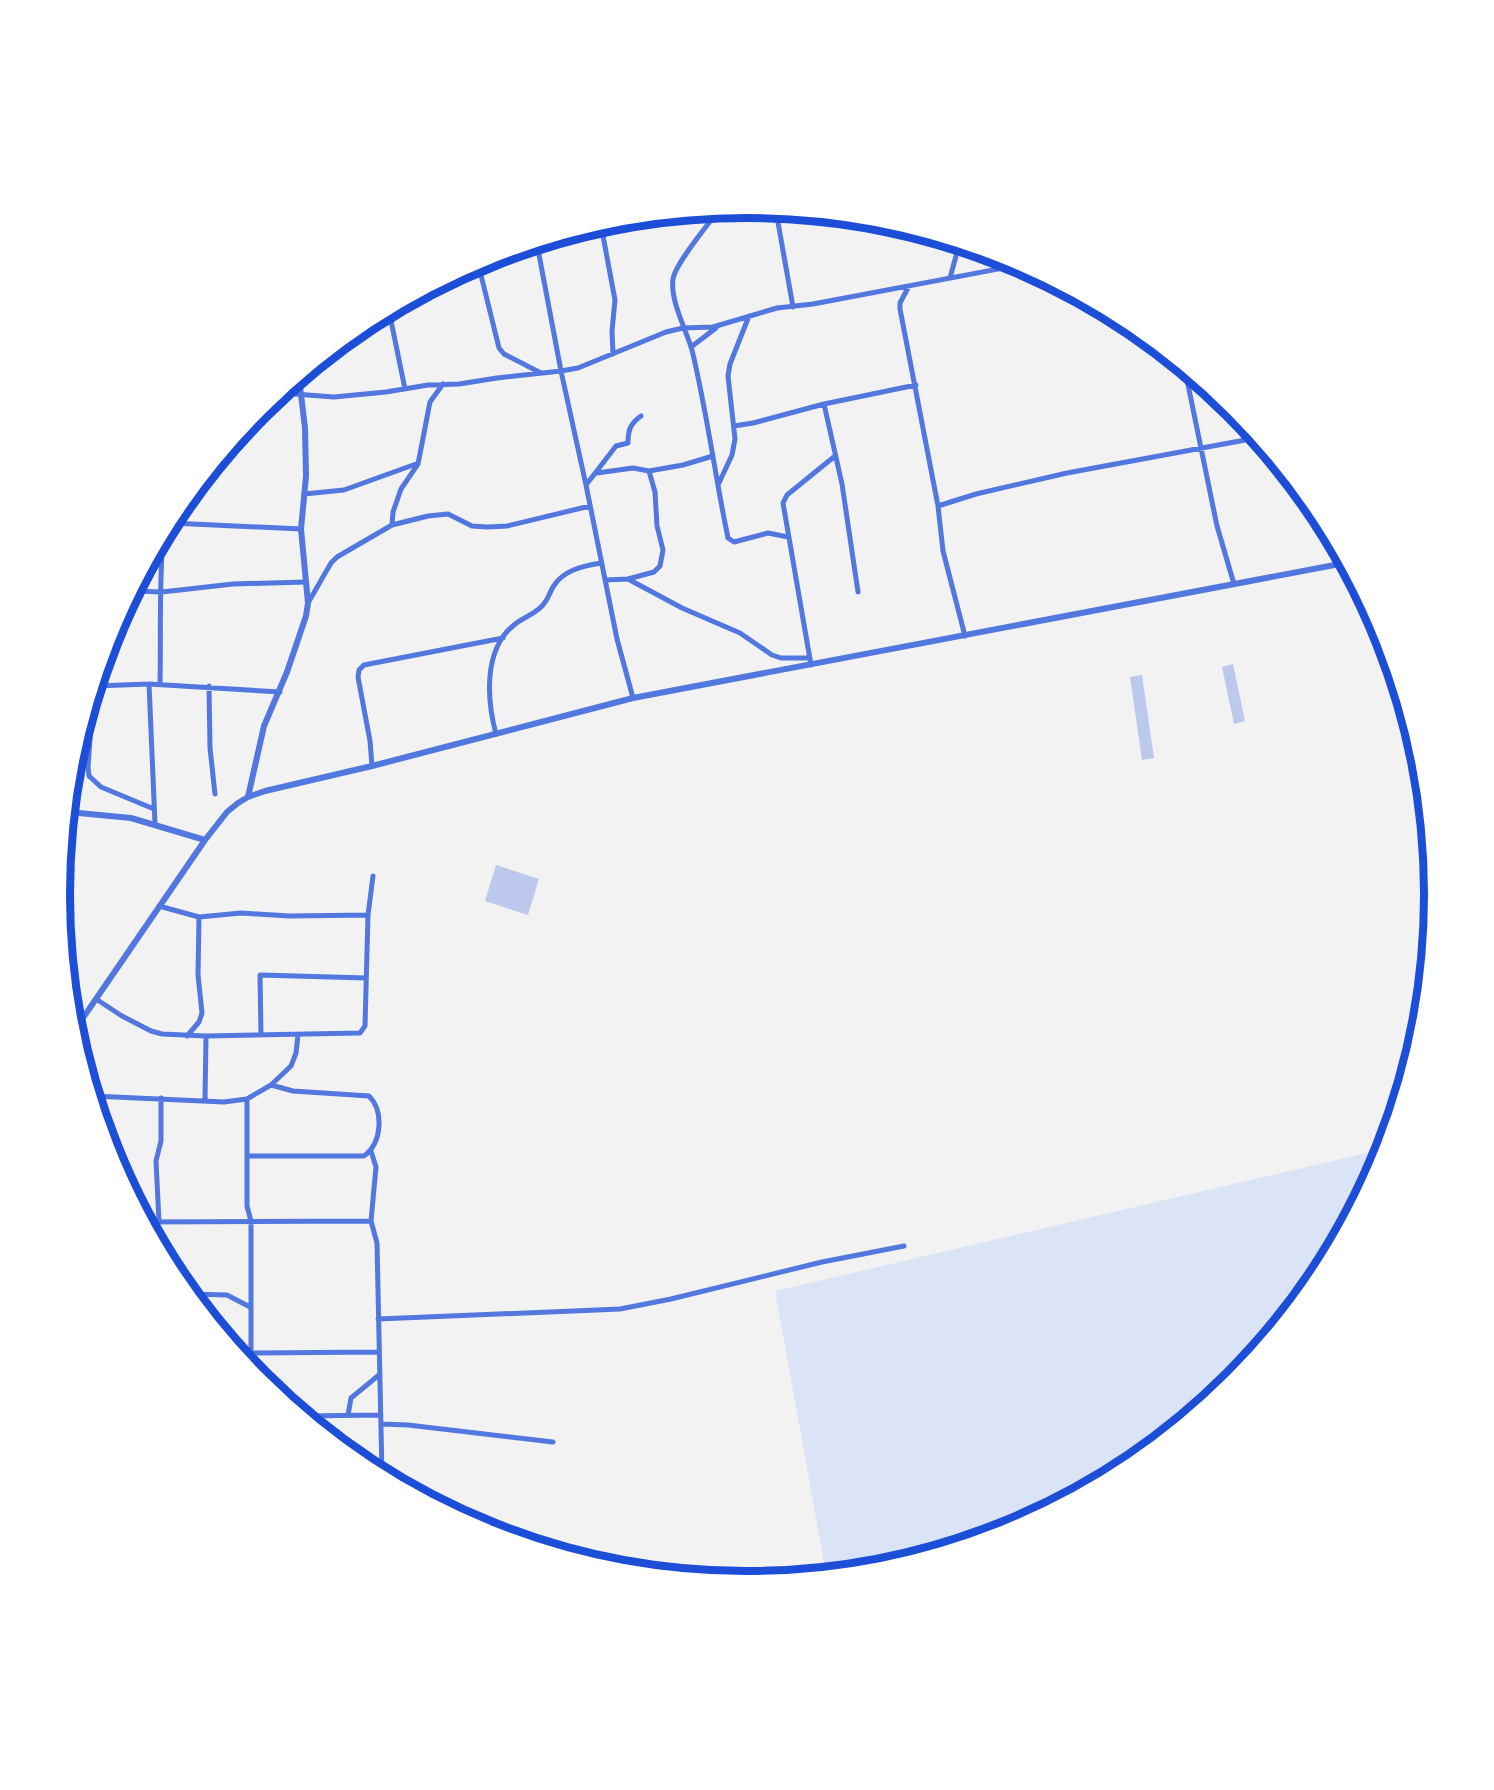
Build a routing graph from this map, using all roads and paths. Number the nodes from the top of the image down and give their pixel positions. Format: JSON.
{"nodes":[{"id":1,"x":778,"y":219,"type":"edge"},
{"id":2,"x":712,"y":220,"type":"edge"},
{"id":3,"x":603,"y":234,"type":"edge"},
{"id":4,"x":538,"y":252,"type":"edge"},
{"id":5,"x":957,"y":252,"type":"edge"},
{"id":6,"x":1002,"y":268,"type":"edge"},
{"id":7,"x":481,"y":273,"type":"edge"},
{"id":8,"x":950,"y":278,"type":"junction"},
{"id":9,"x":909,"y":286,"type":"junction"},
{"id":10,"x":793,"y":306,"type":"junction"},
{"id":11,"x":749,"y":316,"type":"junction"},
{"id":12,"x":391,"y":320,"type":"edge"},
{"id":13,"x":718,"y":326,"type":"junction"},
{"id":14,"x":683,"y":328,"type":"junction"},
{"id":15,"x":691,"y":347,"type":"junction"},
{"id":16,"x":613,"y":354,"type":"junction"},
{"id":17,"x":561,"y":371,"type":"junction"},
{"id":18,"x":542,"y":374,"type":"junction"},
{"id":19,"x":1187,"y":381,"type":"edge"},
{"id":20,"x":443,"y":384,"type":"junction"},
{"id":21,"x":916,"y":385,"type":"junction"},
{"id":22,"x":300,"y":387,"type":"edge"},
{"id":23,"x":405,"y":389,"type":"junction"},
{"id":24,"x":293,"y":394,"type":"edge"},
{"id":25,"x":301,"y":394,"type":"junction"},
{"id":26,"x":824,"y":404,"type":"junction"},
{"id":27,"x":641,"y":416,"type":"dead end"},
{"id":28,"x":734,"y":426,"type":"junction"},
{"id":29,"x":1247,"y":440,"type":"edge"},
{"id":30,"x":1201,"y":449,"type":"junction"},
{"id":31,"x":713,"y":456,"type":"junction"},
{"id":32,"x":835,"y":456,"type":"junction"},
{"id":33,"x":418,"y":464,"type":"junction"},
{"id":34,"x":649,"y":471,"type":"junction"},
{"id":35,"x":597,"y":472,"type":"junction"},
{"id":36,"x":586,"y":485,"type":"junction"},
{"id":37,"x":718,"y":485,"type":"junction"},
{"id":38,"x":304,"y":494,"type":"junction"},
{"id":39,"x":590,"y":506,"type":"junction"},
{"id":40,"x":938,"y":506,"type":"junction"},
{"id":41,"x":182,"y":524,"type":"edge"},
{"id":42,"x":392,"y":525,"type":"junction"},
{"id":43,"x":301,"y":530,"type":"junction"},
{"id":44,"x":788,"y":537,"type":"junction"},
{"id":45,"x":161,"y":557,"type":"edge"},
{"id":46,"x":601,"y":563,"type":"junction"},
{"id":47,"x":1337,"y":564,"type":"edge"},
{"id":48,"x":628,"y":579,"type":"junction"},
{"id":49,"x":604,"y":580,"type":"junction"},
{"id":50,"x":306,"y":582,"type":"junction"},
{"id":51,"x":1234,"y":585,"type":"junction"},
{"id":52,"x":143,"y":591,"type":"edge"},
{"id":53,"x":162,"y":592,"type":"junction"},
{"id":54,"x":858,"y":592,"type":"dead end"},
{"id":55,"x":308,"y":603,"type":"junction"},
{"id":56,"x":965,"y":636,"type":"junction"},
{"id":57,"x":503,"y":638,"type":"junction"},
{"id":58,"x":810,"y":662,"type":"junction"},
{"id":59,"x":149,"y":684,"type":"junction"},
{"id":60,"x":160,"y":684,"type":"junction"},
{"id":61,"x":104,"y":686,"type":"edge"},
{"id":62,"x":209,"y":687,"type":"junction"},
{"id":63,"x":280,"y":692,"type":"junction"},
{"id":64,"x":633,"y":698,"type":"junction"},
{"id":65,"x":90,"y":734,"type":"edge"},
{"id":66,"x":496,"y":734,"type":"junction"},
{"id":67,"x":372,"y":766,"type":"junction"},
{"id":68,"x":215,"y":794,"type":"dead end"},
{"id":69,"x":248,"y":797,"type":"junction"},
{"id":70,"x":154,"y":809,"type":"junction"},
{"id":71,"x":75,"y":813,"type":"edge"},
{"id":72,"x":155,"y":824,"type":"junction"},
{"id":73,"x":205,"y":840,"type":"junction"},
{"id":74,"x":373,"y":876,"type":"dead end"},
{"id":75,"x":159,"y":906,"type":"junction"},
{"id":76,"x":368,"y":915,"type":"junction"},
{"id":77,"x":199,"y":917,"type":"junction"},
{"id":78,"x":366,"y":978,"type":"junction"},
{"id":79,"x":96,"y":999,"type":"junction"},
{"id":80,"x":82,"y":1020,"type":"edge"},
{"id":81,"x":261,"y":1035,"type":"junction"},
{"id":82,"x":298,"y":1035,"type":"junction"},
{"id":83,"x":187,"y":1036,"type":"junction"},
{"id":84,"x":206,"y":1036,"type":"junction"},
{"id":85,"x":271,"y":1085,"type":"junction"},
{"id":86,"x":102,"y":1096,"type":"edge"},
{"id":87,"x":160,"y":1098,"type":"junction"},
{"id":88,"x":247,"y":1099,"type":"junction"},
{"id":89,"x":205,"y":1101,"type":"junction"},
{"id":90,"x":371,"y":1151,"type":"junction"},
{"id":91,"x":247,"y":1156,"type":"junction"},
{"id":92,"x":250,"y":1221,"type":"junction"},
{"id":93,"x":371,"y":1221,"type":"junction"},
{"id":94,"x":155,"y":1222,"type":"edge"},
{"id":95,"x":159,"y":1222,"type":"junction"},
{"id":96,"x":904,"y":1246,"type":"dead end"},
{"id":97,"x":201,"y":1294,"type":"edge"},
{"id":98,"x":250,"y":1307,"type":"junction"},
{"id":99,"x":378,"y":1319,"type":"junction"},
{"id":100,"x":379,"y":1352,"type":"junction"},
{"id":101,"x":250,"y":1353,"type":"joint"},
{"id":102,"x":380,"y":1375,"type":"junction"},
{"id":103,"x":348,"y":1415,"type":"junction"},
{"id":104,"x":381,"y":1415,"type":"junction"},
{"id":105,"x":316,"y":1417,"type":"edge"},
{"id":106,"x":381,"y":1424,"type":"junction"},
{"id":107,"x":553,"y":1442,"type":"dead end"},
{"id":108,"x":382,"y":1464,"type":"edge"}],
"edges":[{"from":1,"to":10,"type":"street"},
{"from":2,"to":14,"type":"street"},
{"from":3,"to":16,"type":"street"},
{"from":4,"to":17,"type":"street"},
{"from":5,"to":8,"type":"street"},
{"from":6,"to":8,"type":"street"},
{"from":7,"to":18,"type":"street"},
{"from":8,"to":9,"type":"street"},
{"from":9,"to":10,"type":"street"},
{"from":9,"to":21,"type":"street"},
{"from":10,"to":11,"type":"street"},
{"from":11,"to":13,"type":"street"},
{"from":11,"to":28,"type":"street"},
{"from":12,"to":23,"type":"street"},
{"from":13,"to":14,"type":"street"},
{"from":13,"to":15,"type":"street"},
{"from":14,"to":15,"type":"street"},
{"from":14,"to":16,"type":"street"},
{"from":15,"to":31,"type":"street"},
{"from":16,"to":17,"type":"street"},
{"from":17,"to":18,"type":"street"},
{"from":17,"to":36,"type":"street"},
{"from":18,"to":20,"type":"street"},
{"from":19,"to":30,"type":"street"},
{"from":20,"to":23,"type":"street"},
{"from":20,"to":33,"type":"street"},
{"from":21,"to":26,"type":"street"},
{"from":21,"to":40,"type":"street"},
{"from":22,"to":25,"type":"street"},
{"from":23,"to":25,"type":"street"},
{"from":24,"to":25,"type":"street"},
{"from":25,"to":38,"type":"street"},
{"from":26,"to":28,"type":"street"},
{"from":26,"to":32,"type":"street"},
{"from":27,"to":35,"type":"street"},
{"from":28,"to":37,"type":"street"},
{"from":29,"to":30,"type":"street"},
{"from":30,"to":40,"type":"street"},
{"from":30,"to":51,"type":"street"},
{"from":31,"to":34,"type":"street"},
{"from":31,"to":37,"type":"street"},
{"from":32,"to":44,"type":"street"},
{"from":32,"to":54,"type":"street"},
{"from":33,"to":38,"type":"street"},
{"from":33,"to":42,"type":"street"},
{"from":34,"to":35,"type":"street"},
{"from":34,"to":48,"type":"street"},
{"from":35,"to":36,"type":"street"},
{"from":36,"to":39,"type":"street"},
{"from":37,"to":44,"type":"street"},
{"from":38,"to":43,"type":"street"},
{"from":39,"to":42,"type":"street"},
{"from":39,"to":46,"type":"street"},
{"from":40,"to":56,"type":"street"},
{"from":41,"to":43,"type":"street"},
{"from":42,"to":55,"type":"street"},
{"from":43,"to":50,"type":"street"},
{"from":44,"to":58,"type":"street"},
{"from":45,"to":53,"type":"street"},
{"from":46,"to":49,"type":"street"},
{"from":46,"to":57,"type":"street"},
{"from":47,"to":51,"type":"street"},
{"from":48,"to":49,"type":"street"},
{"from":48,"to":58,"type":"street"},
{"from":49,"to":64,"type":"street"},
{"from":50,"to":53,"type":"street"},
{"from":50,"to":55,"type":"street"},
{"from":51,"to":56,"type":"street"},
{"from":52,"to":53,"type":"street"},
{"from":53,"to":60,"type":"street"},
{"from":55,"to":63,"type":"street"},
{"from":56,"to":58,"type":"street"},
{"from":57,"to":66,"type":"street"},
{"from":57,"to":67,"type":"street"},
{"from":58,"to":64,"type":"street"},
{"from":59,"to":60,"type":"street"},
{"from":59,"to":61,"type":"street"},
{"from":59,"to":70,"type":"street"},
{"from":60,"to":62,"type":"street"},
{"from":62,"to":63,"type":"street"},
{"from":62,"to":68,"type":"street"},
{"from":63,"to":69,"type":"street"},
{"from":64,"to":66,"type":"street"},
{"from":65,"to":70,"type":"street"},
{"from":66,"to":67,"type":"street"},
{"from":67,"to":69,"type":"street"},
{"from":69,"to":73,"type":"street"},
{"from":70,"to":72,"type":"street"},
{"from":71,"to":72,"type":"street"},
{"from":72,"to":73,"type":"street"},
{"from":73,"to":75,"type":"street"},
{"from":74,"to":76,"type":"street"},
{"from":75,"to":77,"type":"street"},
{"from":75,"to":79,"type":"street"},
{"from":76,"to":77,"type":"street"},
{"from":76,"to":78,"type":"street"},
{"from":77,"to":83,"type":"street"},
{"from":78,"to":81,"type":"street"},
{"from":78,"to":82,"type":"street"},
{"from":79,"to":80,"type":"street"},
{"from":79,"to":83,"type":"street"},
{"from":81,"to":82,"type":"street"},
{"from":81,"to":84,"type":"street"},
{"from":82,"to":85,"type":"street"},
{"from":83,"to":84,"type":"street"},
{"from":84,"to":89,"type":"street"},
{"from":85,"to":88,"type":"street"},
{"from":85,"to":90,"type":"street"},
{"from":86,"to":87,"type":"street"},
{"from":87,"to":89,"type":"street"},
{"from":87,"to":95,"type":"street"},
{"from":88,"to":89,"type":"street"},
{"from":88,"to":91,"type":"street"},
{"from":90,"to":91,"type":"street"},
{"from":90,"to":93,"type":"street"},
{"from":91,"to":92,"type":"street"},
{"from":92,"to":93,"type":"street"},
{"from":92,"to":95,"type":"street"},
{"from":92,"to":98,"type":"street"},
{"from":93,"to":99,"type":"street"},
{"from":94,"to":95,"type":"street"},
{"from":96,"to":99,"type":"street"},
{"from":97,"to":98,"type":"street"},
{"from":98,"to":101,"type":"street"},
{"from":99,"to":100,"type":"street"},
{"from":100,"to":101,"type":"street"},
{"from":100,"to":102,"type":"street"},
{"from":102,"to":103,"type":"street"},
{"from":102,"to":104,"type":"street"},
{"from":103,"to":104,"type":"street"},
{"from":103,"to":105,"type":"street"},
{"from":104,"to":106,"type":"street"},
{"from":106,"to":107,"type":"street"},
{"from":106,"to":108,"type":"street"}]}
